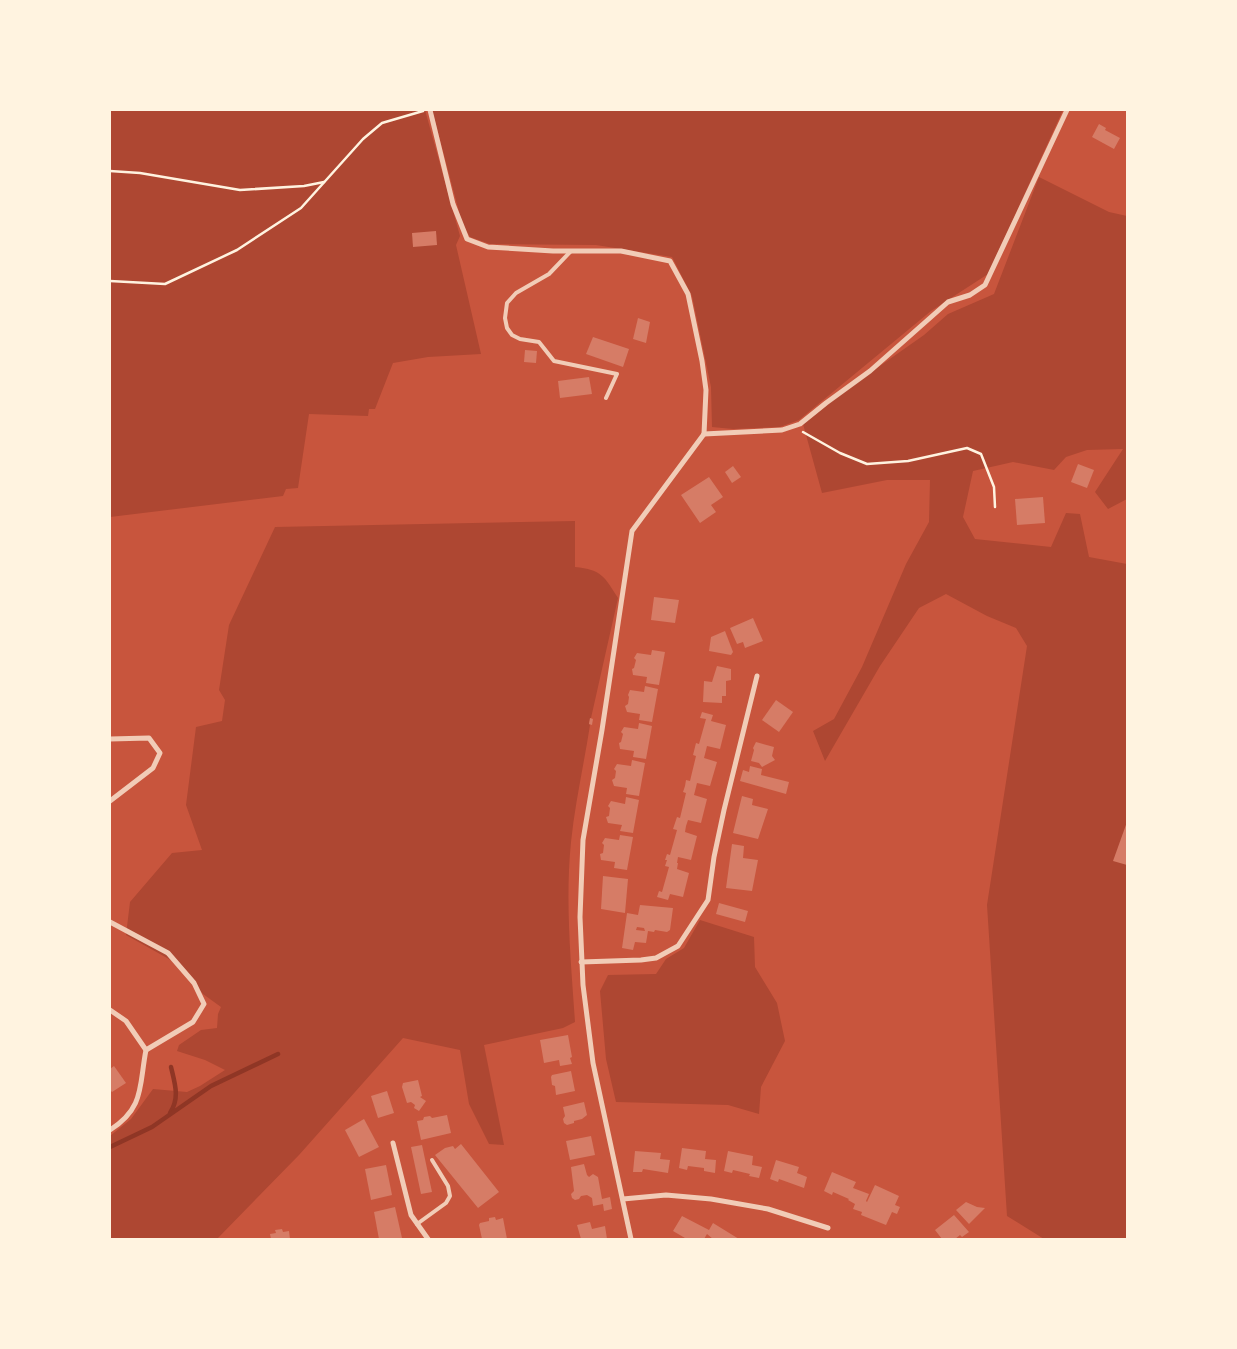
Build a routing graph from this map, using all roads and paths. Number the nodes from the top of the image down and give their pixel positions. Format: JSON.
{"nodes":[{"id":1,"x":428,"y":110,"type":"edge"},
{"id":2,"x":1067,"y":110,"type":"edge"},
{"id":3,"x":110,"y":171,"type":"edge"},
{"id":4,"x":325,"y":182,"type":"junction"},
{"id":5,"x":572,"y":250,"type":"junction"},
{"id":6,"x":110,"y":281,"type":"edge"},
{"id":7,"x":606,"y":398,"type":"dead end"},
{"id":8,"x":792,"y":427,"type":"junction"},
{"id":9,"x":704,"y":434,"type":"junction"},
{"id":10,"x":995,"y":507,"type":"dead end"},
{"id":11,"x":757,"y":676,"type":"dead end"},
{"id":12,"x":110,"y":739,"type":"edge"},
{"id":13,"x":110,"y":801,"type":"edge"},
{"id":14,"x":110,"y":922,"type":"edge"},
{"id":15,"x":581,"y":962,"type":"junction"},
{"id":16,"x":110,"y":1010,"type":"edge"},
{"id":17,"x":146,"y":1050,"type":"junction"},
{"id":18,"x":110,"y":1130,"type":"edge"},
{"id":19,"x":393,"y":1143,"type":"dead end"},
{"id":20,"x":432,"y":1160,"type":"dead end"},
{"id":21,"x":623,"y":1199,"type":"junction"},
{"id":22,"x":417,"y":1224,"type":"junction"},
{"id":23,"x":828,"y":1228,"type":"dead end"},
{"id":24,"x":428,"y":1239,"type":"edge"},
{"id":25,"x":631,"y":1239,"type":"edge"}],
"edges":[{"from":1,"to":4,"type":"path"},
{"from":1,"to":5,"type":"street"},
{"from":2,"to":8,"type":"street"},
{"from":3,"to":4,"type":"path"},
{"from":4,"to":6,"type":"path"},
{"from":5,"to":7,"type":"lane"},
{"from":5,"to":9,"type":"street"},
{"from":8,"to":9,"type":"street"},
{"from":8,"to":10,"type":"path"},
{"from":9,"to":15,"type":"street"},
{"from":11,"to":15,"type":"street"},
{"from":12,"to":13,"type":"street"},
{"from":14,"to":17,"type":"street"},
{"from":15,"to":21,"type":"street"},
{"from":16,"to":17,"type":"street"},
{"from":17,"to":18,"type":"street"},
{"from":19,"to":22,"type":"street"},
{"from":20,"to":22,"type":"lane"},
{"from":21,"to":23,"type":"street"},
{"from":21,"to":25,"type":"street"},
{"from":22,"to":24,"type":"street"}]}
